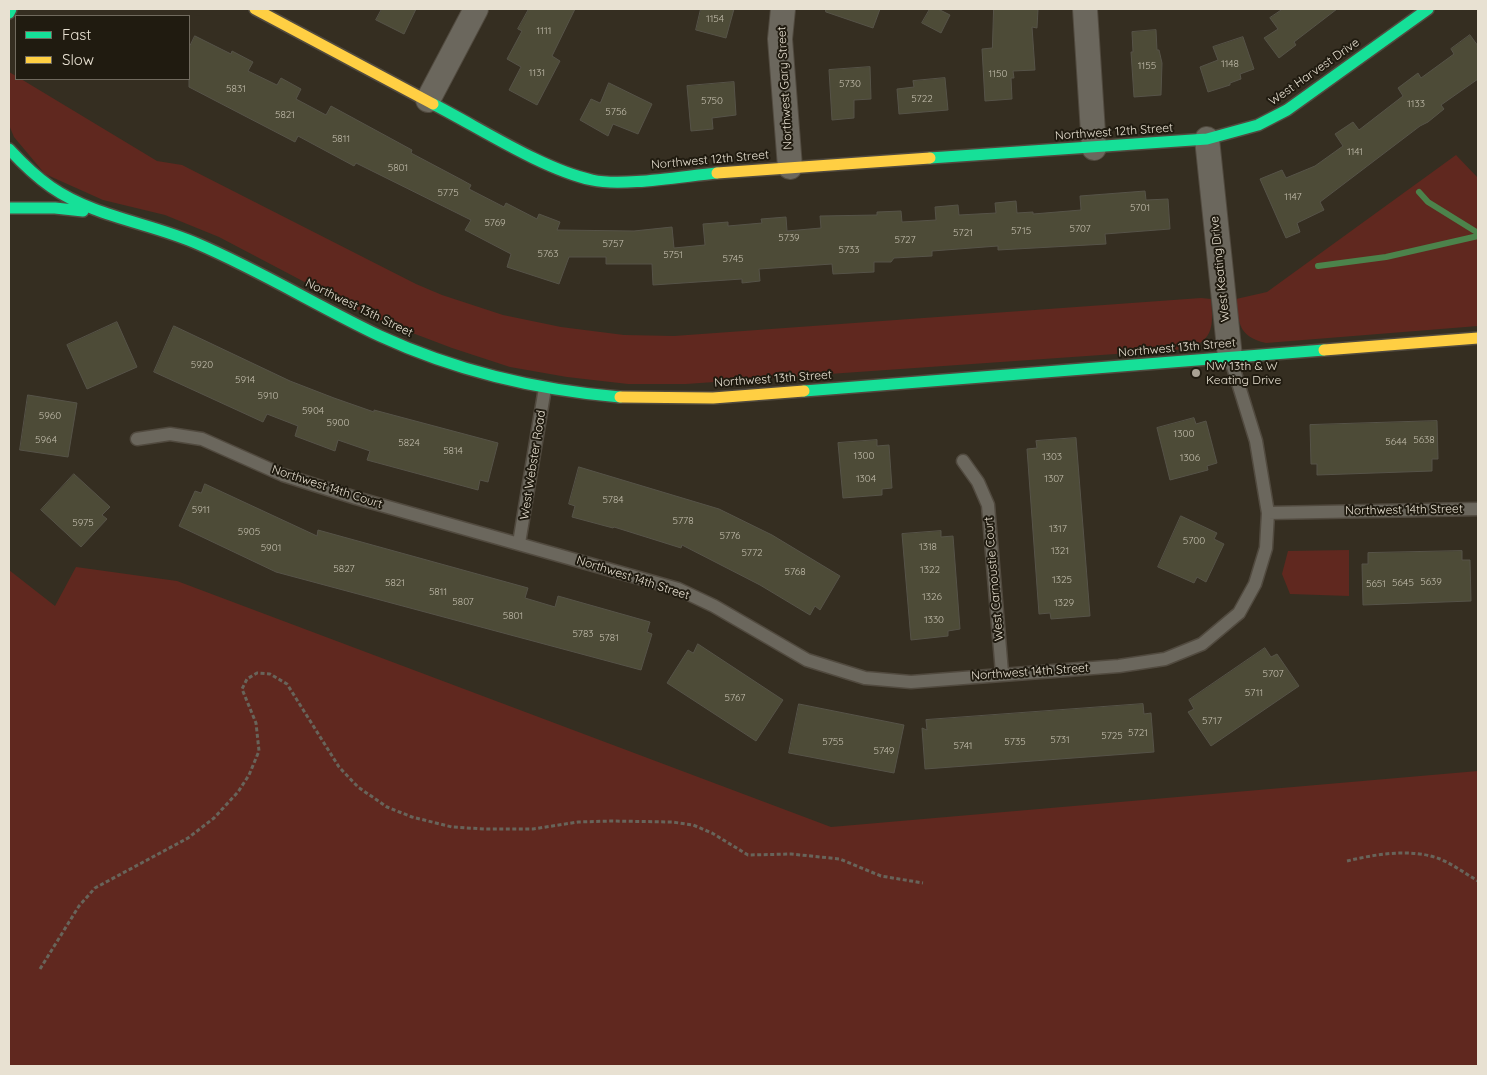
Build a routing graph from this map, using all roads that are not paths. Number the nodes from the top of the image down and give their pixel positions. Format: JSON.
{"nodes":[{"id":1,"x":11,"y":9,"type":"edge"},
{"id":2,"x":255,"y":9,"type":"edge"},
{"id":3,"x":476,"y":9,"type":"edge"},
{"id":4,"x":783,"y":9,"type":"edge"},
{"id":5,"x":1085,"y":9,"type":"edge"},
{"id":6,"x":1428,"y":9,"type":"edge"},
{"id":7,"x":9,"y":13,"type":"edge"},
{"id":8,"x":428,"y":100,"type":"junction"},
{"id":9,"x":1207,"y":139,"type":"junction"},
{"id":10,"x":9,"y":148,"type":"edge"},
{"id":11,"x":1094,"y":148,"type":"junction"},
{"id":12,"x":790,"y":167,"type":"junction"},
{"id":13,"x":9,"y":208,"type":"edge"},
{"id":14,"x":104,"y":214,"type":"junction"},
{"id":15,"x":1478,"y":338,"type":"edge"},
{"id":16,"x":1230,"y":357,"type":"junction"},
{"id":17,"x":545,"y":388,"type":"junction"},
{"id":18,"x":137,"y":438,"type":"dead end"},
{"id":19,"x":963,"y":461,"type":"dead end"},
{"id":20,"x":1478,"y":509,"type":"edge"},
{"id":21,"x":1268,"y":513,"type":"junction"},
{"id":22,"x":520,"y":543,"type":"junction"},
{"id":23,"x":1002,"y":674,"type":"junction"}],
"edges":[{"from":1,"to":7,"type":"main road"},
{"from":2,"to":8,"type":"main road","name":"Northwest 12th Street"},
{"from":3,"to":8,"type":"street"},
{"from":4,"to":12,"type":"street","name":"Northwest Gary Street"},
{"from":5,"to":11,"type":"street"},
{"from":6,"to":9,"type":"main road","name":"West Harvest Drive"},
{"from":8,"to":12,"type":"main road","name":"Northwest 12th Street"},
{"from":9,"to":11,"type":"main road","name":"Northwest 12th Street"},
{"from":9,"to":16,"type":"street","name":"West Keating Drive"},
{"from":10,"to":14,"type":"main road","name":"Northwest 13th Street"},
{"from":11,"to":12,"type":"main road","name":"Northwest 12th Street"},
{"from":13,"to":14,"type":"main road","name":"Northwest 13th Street"},
{"from":14,"to":17,"type":"main road","name":"Northwest 13th Street"},
{"from":15,"to":16,"type":"main road","name":"Northwest 13th Street"},
{"from":16,"to":17,"type":"main road","name":"Northwest 13th Street"},
{"from":16,"to":21,"type":"lane","name":"West Keating Drive"},
{"from":17,"to":22,"type":"lane","name":"West Webster Road"},
{"from":18,"to":22,"type":"lane","name":"Northwest 14th Court"},
{"from":19,"to":23,"type":"lane","name":"West Carnoustie Court"},
{"from":20,"to":21,"type":"lane","name":"Northwest 14th Street"},
{"from":21,"to":23,"type":"lane","name":"Northwest 14th Street"},
{"from":22,"to":23,"type":"lane","name":"Northwest 14th Street"}]}
